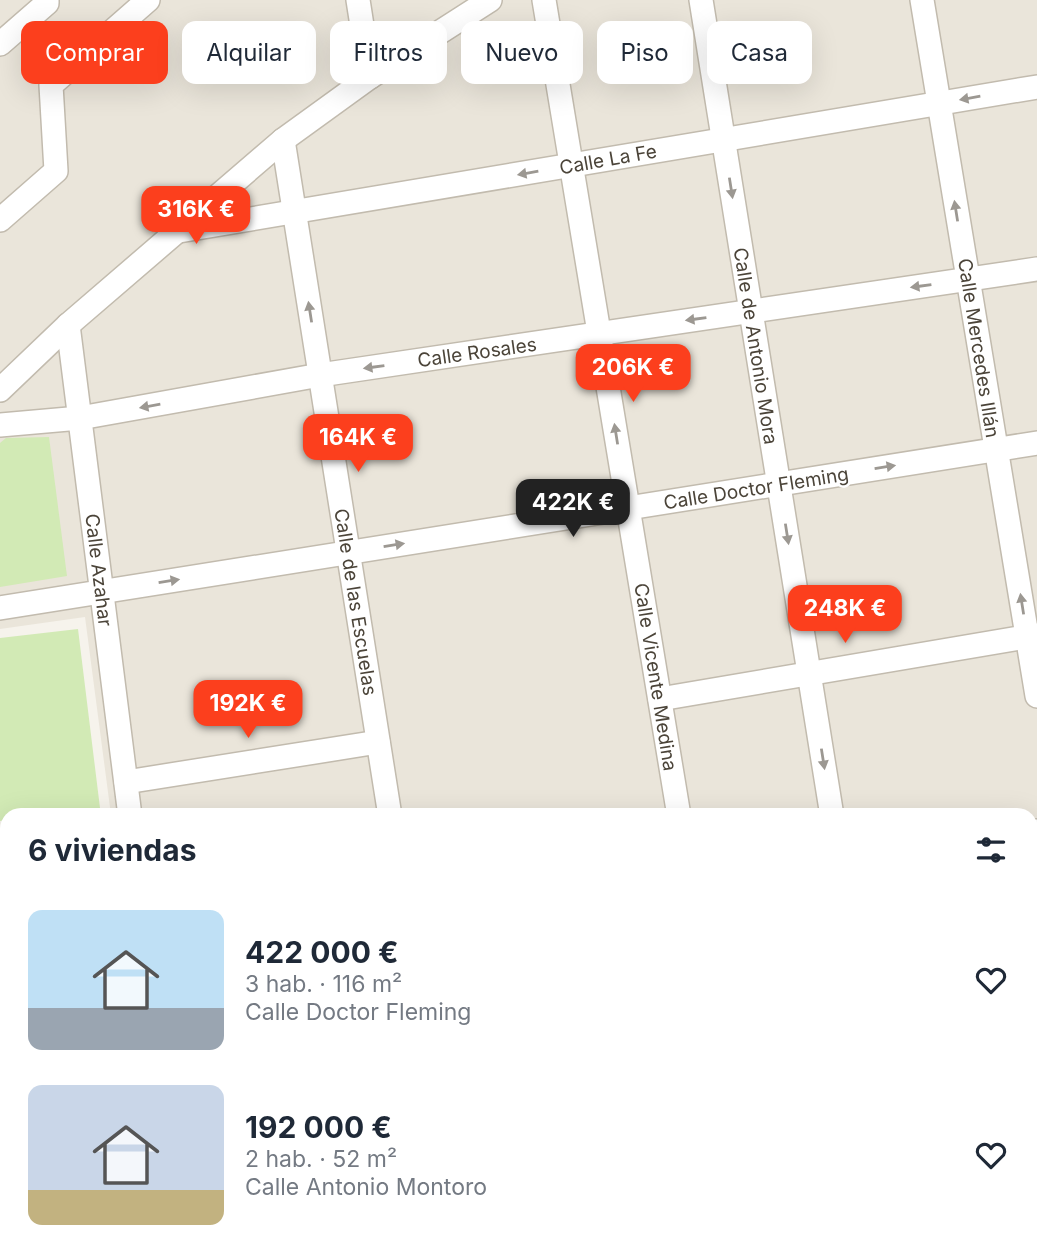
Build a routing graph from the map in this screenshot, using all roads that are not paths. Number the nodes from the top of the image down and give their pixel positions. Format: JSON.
{"nodes":[{"id":1,"x":47,"y":0,"type":"edge"},
{"id":2,"x":148,"y":0,"type":"edge"},
{"id":3,"x":358,"y":0,"type":"edge"},
{"id":4,"x":490,"y":0,"type":"edge"},
{"id":5,"x":544,"y":0,"type":"edge"},
{"id":6,"x":701,"y":0,"type":"edge"},
{"id":7,"x":922,"y":0,"type":"edge"},
{"id":8,"x":361,"y":21,"type":"edge"},
{"id":9,"x":447,"y":28,"type":"edge"},
{"id":10,"x":0,"y":44,"type":"edge"},
{"id":11,"x":360,"y":84,"type":"edge"},
{"id":12,"x":1037,"y":87,"type":"edge"},
{"id":13,"x":939,"y":103,"type":"junction"},
{"id":14,"x":723,"y":139,"type":"junction"},
{"id":15,"x":283,"y":140,"type":"junction"},
{"id":16,"x":572,"y":165,"type":"junction"},
{"id":17,"x":295,"y":212,"type":"junction"},
{"id":18,"x":0,"y":220,"type":"edge"},
{"id":19,"x":179,"y":232,"type":"junction"},
{"id":20,"x":1037,"y":269,"type":"edge"},
{"id":21,"x":968,"y":279,"type":"junction"},
{"id":22,"x":751,"y":311,"type":"junction"},
{"id":23,"x":68,"y":325,"type":"junction"},
{"id":24,"x":599,"y":334,"type":"junction"},
{"id":25,"x":320,"y":375,"type":"junction"},
{"id":26,"x":0,"y":390,"type":"edge"},
{"id":27,"x":80,"y":418,"type":"junction"},
{"id":28,"x":0,"y":425,"type":"edge"},
{"id":29,"x":1037,"y":443,"type":"edge"},
{"id":30,"x":996,"y":450,"type":"junction"},
{"id":31,"x":779,"y":484,"type":"junction"},
{"id":32,"x":628,"y":508,"type":"junction"},
{"id":33,"x":348,"y":552,"type":"junction"},
{"id":34,"x":102,"y":592,"type":"junction"},
{"id":35,"x":0,"y":608,"type":"edge"},
{"id":36,"x":1032,"y":635,"type":"edge"},
{"id":37,"x":809,"y":674,"type":"junction"},
{"id":38,"x":1037,"y":696,"type":"edge"},
{"id":39,"x":660,"y":699,"type":"junction"},
{"id":40,"x":378,"y":741,"type":"junction"},
{"id":41,"x":126,"y":782,"type":"junction"},
{"id":42,"x":129,"y":808,"type":"edge"},
{"id":43,"x":389,"y":808,"type":"edge"},
{"id":44,"x":677,"y":808,"type":"edge"},
{"id":45,"x":831,"y":808,"type":"edge"}],
"edges":[{"from":1,"to":10,"type":"street"},
{"from":2,"to":18,"type":"street"},
{"from":3,"to":8,"type":"street"},
{"from":4,"to":9,"type":"street"},
{"from":5,"to":16,"type":"street","name":"Calle Vicente Medina"},
{"from":6,"to":14,"type":"street","name":"Calle de Antonio Mora"},
{"from":7,"to":13,"type":"street","name":"Calle Mercedes Illán"},
{"from":11,"to":15,"type":"street"},
{"from":12,"to":13,"type":"street","name":"Calle La Fe","one_way":true},
{"from":13,"to":14,"type":"street","name":"Calle La Fe"},
{"from":21,"to":13,"type":"street","name":"Calle Mercedes Illán","one_way":true},
{"from":14,"to":16,"type":"street","name":"Calle La Fe"},
{"from":14,"to":22,"type":"street","name":"Calle de Antonio Mora","one_way":true},
{"from":15,"to":17,"type":"street","name":"Calle de las Escuelas"},
{"from":15,"to":19,"type":"street"},
{"from":16,"to":17,"type":"street","name":"Calle La Fe","one_way":true},
{"from":16,"to":24,"type":"street","name":"Calle Vicente Medina"},
{"from":17,"to":19,"type":"street","name":"Calle La Fe"},
{"from":25,"to":17,"type":"street","name":"Calle de las Escuelas","one_way":true},
{"from":19,"to":23,"type":"street"},
{"from":20,"to":21,"type":"street","name":"Calle Rosales"},
{"from":21,"to":22,"type":"street","name":"Calle Rosales","one_way":true},
{"from":21,"to":30,"type":"street","name":"Calle Mercedes Illán"},
{"from":22,"to":24,"type":"street","name":"Calle Rosales","one_way":true},
{"from":22,"to":31,"type":"street","name":"Calle de Antonio Mora"},
{"from":23,"to":26,"type":"street"},
{"from":23,"to":27,"type":"street","name":"Calle Azahar"},
{"from":24,"to":25,"type":"street","name":"Calle Rosales","one_way":true},
{"from":32,"to":24,"type":"street","name":"Calle Vicente Medina","one_way":true},
{"from":25,"to":27,"type":"street","name":"Calle Rosales","one_way":true},
{"from":25,"to":33,"type":"street","name":"Calle de las Escuelas"},
{"from":27,"to":28,"type":"street","name":"Calle Rosales"},
{"from":27,"to":34,"type":"street","name":"Calle Azahar"},
{"from":29,"to":30,"type":"street","name":"Calle Doctor Fleming"},
{"from":31,"to":30,"type":"street","name":"Calle Doctor Fleming","one_way":true},
{"from":36,"to":30,"type":"street","name":"Calle Mercedes Illán","one_way":true},
{"from":31,"to":32,"type":"street","name":"Calle Doctor Fleming"},
{"from":31,"to":37,"type":"street","name":"Calle de Antonio Mora","one_way":true},
{"from":33,"to":32,"type":"street","name":"Calle Doctor Fleming","one_way":true},
{"from":32,"to":39,"type":"street","name":"Calle Vicente Medina"},
{"from":34,"to":33,"type":"street","name":"Calle Doctor Fleming","one_way":true},
{"from":33,"to":40,"type":"street","name":"Calle de las Escuelas"},
{"from":34,"to":35,"type":"street","name":"Calle Doctor Fleming"},
{"from":34,"to":41,"type":"street","name":"Calle Azahar"},
{"from":36,"to":37,"type":"street"},
{"from":36,"to":38,"type":"street","name":"Calle Mercedes Illán"},
{"from":37,"to":39,"type":"street"},
{"from":37,"to":45,"type":"street","name":"Calle de Antonio Mora","one_way":true},
{"from":39,"to":44,"type":"street","name":"Calle Vicente Medina"},
{"from":40,"to":41,"type":"street"},
{"from":40,"to":43,"type":"street","name":"Calle de las Escuelas"},
{"from":41,"to":42,"type":"street","name":"Calle Azahar"}]}
